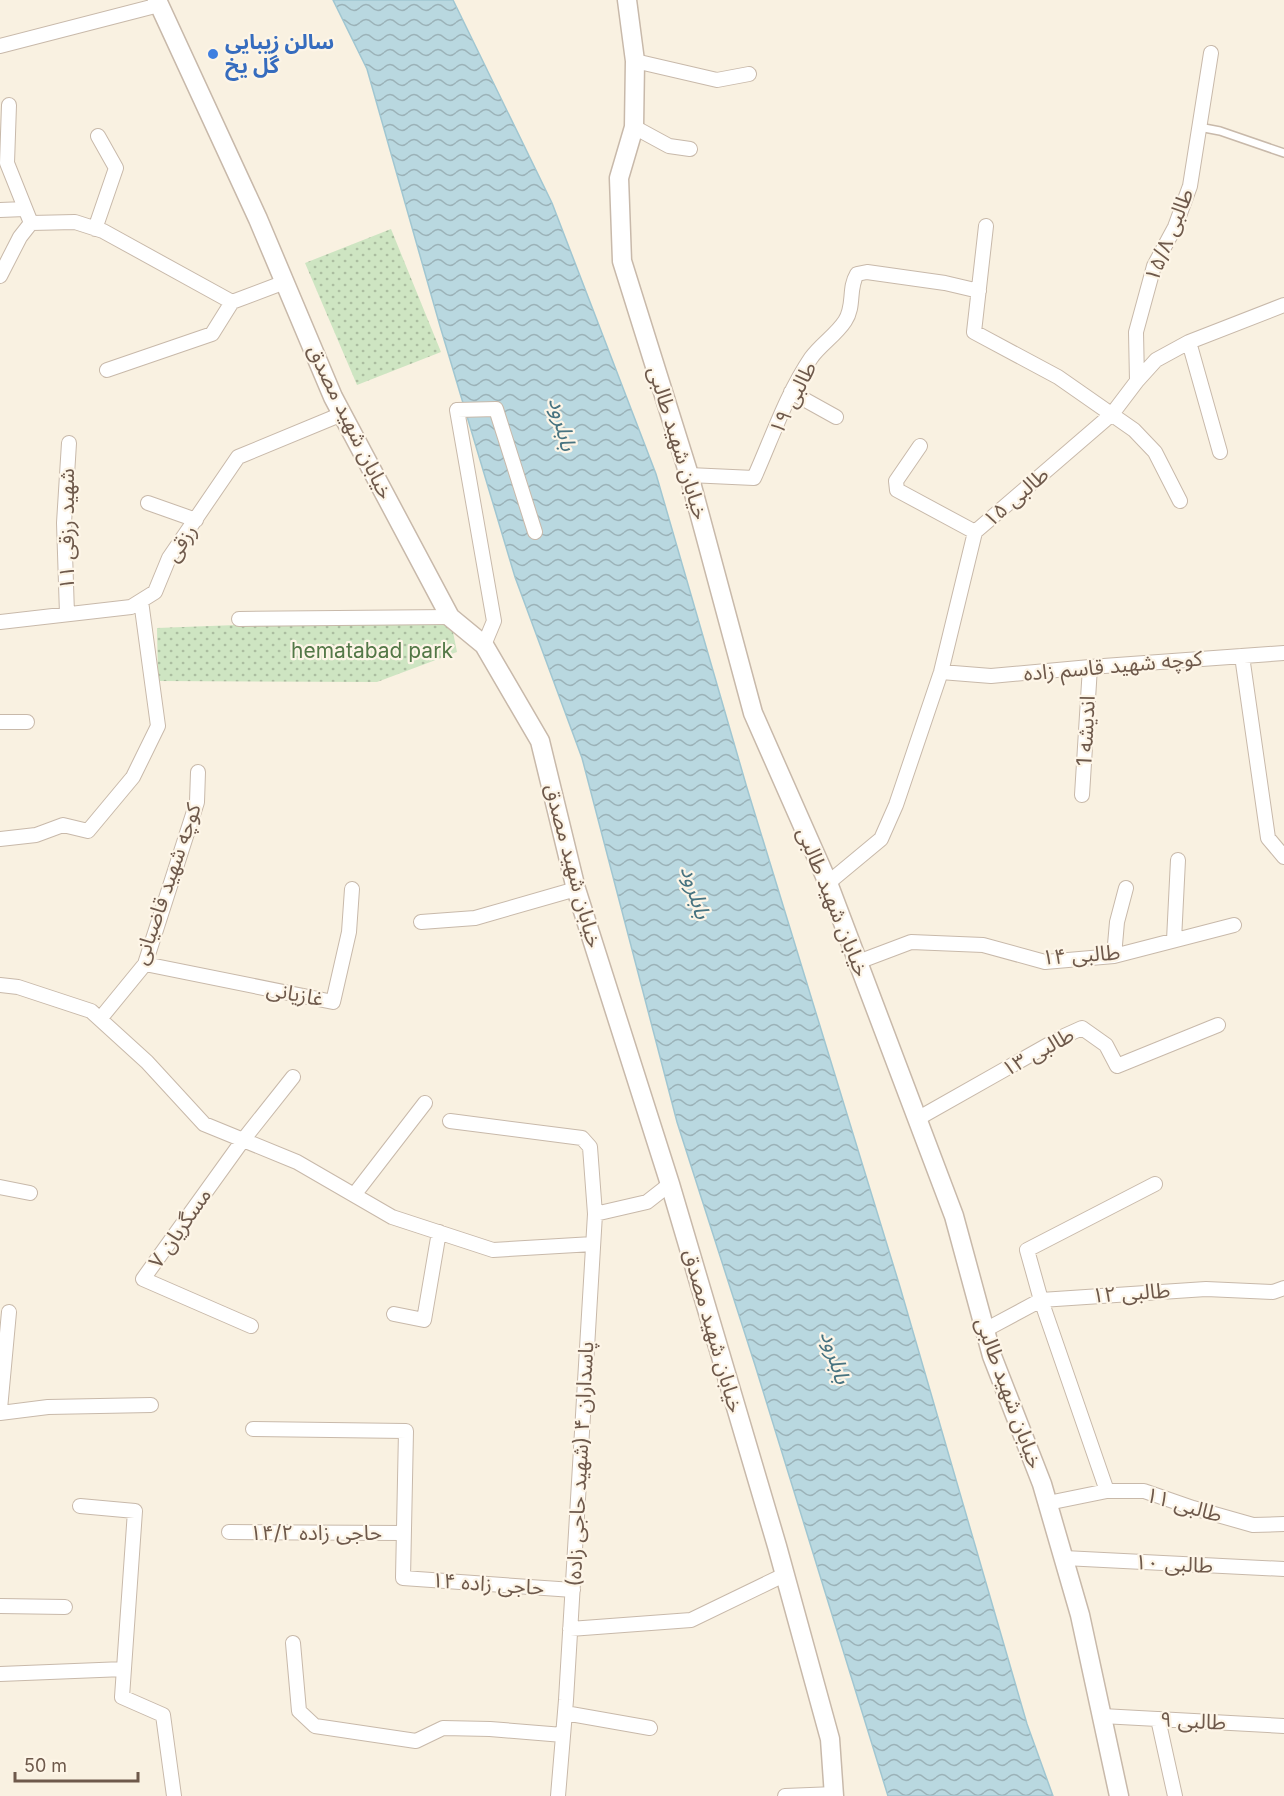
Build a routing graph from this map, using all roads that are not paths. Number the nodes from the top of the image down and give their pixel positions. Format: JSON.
{"nodes":[{"id":1,"x":627,"y":0,"type":"edge"},
{"id":2,"x":158,"y":3,"type":"edge"},
{"id":3,"x":0,"y":46,"type":"edge"},
{"id":4,"x":1211,"y":53,"type":"dead end"},
{"id":5,"x":634,"y":61,"type":"junction"},
{"id":6,"x":749,"y":74,"type":"dead end"},
{"id":7,"x":9,"y":105,"type":"dead end"},
{"id":8,"x":634,"y":127,"type":"junction"},
{"id":9,"x":1199,"y":127,"type":"junction"},
{"id":10,"x":98,"y":136,"type":"dead end"},
{"id":11,"x":690,"y":149,"type":"dead end"},
{"id":12,"x":1284,"y":153,"type":"edge"},
{"id":13,"x":26,"y":209,"type":"junction"},
{"id":14,"x":0,"y":210,"type":"edge"},
{"id":15,"x":31,"y":223,"type":"junction"},
{"id":16,"x":986,"y":226,"type":"dead end"},
{"id":17,"x":95,"y":229,"type":"junction"},
{"id":18,"x":0,"y":276,"type":"edge"},
{"id":19,"x":285,"y":282,"type":"junction"},
{"id":20,"x":979,"y":291,"type":"junction"},
{"id":21,"x":232,"y":302,"type":"junction"},
{"id":22,"x":1284,"y":305,"type":"edge"},
{"id":23,"x":1189,"y":342,"type":"junction"},
{"id":24,"x":108,"y":370,"type":"dead end"},
{"id":25,"x":1137,"y":381,"type":"junction"},
{"id":26,"x":791,"y":392,"type":"junction"},
{"id":27,"x":342,"y":414,"type":"junction"},
{"id":28,"x":1112,"y":414,"type":"junction"},
{"id":29,"x":836,"y":417,"type":"dead end"},
{"id":30,"x":69,"y":443,"type":"dead end"},
{"id":31,"x":920,"y":446,"type":"dead end"},
{"id":32,"x":1220,"y":452,"type":"dead end"},
{"id":33,"x":689,"y":475,"type":"junction"},
{"id":34,"x":1180,"y":501,"type":"dead end"},
{"id":35,"x":147,"y":503,"type":"dead end"},
{"id":36,"x":196,"y":520,"type":"junction"},
{"id":37,"x":535,"y":532,"type":"dead end"},
{"id":38,"x":975,"y":532,"type":"junction"},
{"id":39,"x":141,"y":601,"type":"junction"},
{"id":40,"x":67,"y":614,"type":"junction"},
{"id":41,"x":450,"y":617,"type":"junction"},
{"id":42,"x":239,"y":619,"type":"dead end"},
{"id":43,"x":0,"y":622,"type":"edge"},
{"id":44,"x":484,"y":645,"type":"junction"},
{"id":45,"x":1284,"y":653,"type":"edge"},
{"id":46,"x":1242,"y":656,"type":"junction"},
{"id":47,"x":1090,"y":667,"type":"junction"},
{"id":48,"x":941,"y":672,"type":"junction"},
{"id":49,"x":0,"y":722,"type":"edge"},
{"id":50,"x":27,"y":722,"type":"dead end"},
{"id":51,"x":198,"y":772,"type":"dead end"},
{"id":52,"x":1082,"y":795,"type":"dead end"},
{"id":53,"x":0,"y":839,"type":"edge"},
{"id":54,"x":1284,"y":857,"type":"edge"},
{"id":55,"x":1178,"y":860,"type":"dead end"},
{"id":56,"x":828,"y":883,"type":"junction"},
{"id":57,"x":1126,"y":888,"type":"dead end"},
{"id":58,"x":352,"y":889,"type":"dead end"},
{"id":59,"x":576,"y":889,"type":"junction"},
{"id":60,"x":421,"y":922,"type":"dead end"},
{"id":61,"x":1234,"y":925,"type":"dead end"},
{"id":62,"x":1174,"y":940,"type":"junction"},
{"id":63,"x":1114,"y":956,"type":"junction"},
{"id":64,"x":858,"y":962,"type":"junction"},
{"id":65,"x":145,"y":964,"type":"junction"},
{"id":66,"x":0,"y":985,"type":"edge"},
{"id":67,"x":100,"y":1019,"type":"junction"},
{"id":68,"x":1218,"y":1025,"type":"dead end"},
{"id":69,"x":293,"y":1077,"type":"dead end"},
{"id":70,"x":425,"y":1102,"type":"dead end"},
{"id":71,"x":917,"y":1119,"type":"junction"},
{"id":72,"x":450,"y":1121,"type":"dead end"},
{"id":73,"x":243,"y":1140,"type":"junction"},
{"id":74,"x":670,"y":1184,"type":"junction"},
{"id":75,"x":1155,"y":1184,"type":"dead end"},
{"id":76,"x":0,"y":1187,"type":"edge"},
{"id":77,"x":30,"y":1193,"type":"dead end"},
{"id":78,"x":354,"y":1195,"type":"junction"},
{"id":79,"x":595,"y":1214,"type":"junction"},
{"id":80,"x":439,"y":1232,"type":"junction"},
{"id":81,"x":593,"y":1244,"type":"junction"},
{"id":82,"x":1284,"y":1288,"type":"edge"},
{"id":83,"x":1041,"y":1300,"type":"junction"},
{"id":84,"x":9,"y":1312,"type":"dead end"},
{"id":85,"x":394,"y":1314,"type":"dead end"},
{"id":86,"x":251,"y":1326,"type":"dead end"},
{"id":87,"x":985,"y":1330,"type":"junction"},
{"id":88,"x":151,"y":1405,"type":"dead end"},
{"id":89,"x":0,"y":1411,"type":"edge"},
{"id":90,"x":253,"y":1429,"type":"dead end"},
{"id":91,"x":1107,"y":1491,"type":"junction"},
{"id":92,"x":1048,"y":1503,"type":"junction"},
{"id":93,"x":80,"y":1506,"type":"dead end"},
{"id":94,"x":1284,"y":1524,"type":"edge"},
{"id":95,"x":229,"y":1532,"type":"dead end"},
{"id":96,"x":404,"y":1533,"type":"junction"},
{"id":97,"x":1064,"y":1558,"type":"junction"},
{"id":98,"x":1284,"y":1569,"type":"edge"},
{"id":99,"x":784,"y":1575,"type":"junction"},
{"id":100,"x":573,"y":1590,"type":"junction"},
{"id":101,"x":0,"y":1606,"type":"edge"},
{"id":102,"x":65,"y":1607,"type":"dead end"},
{"id":103,"x":570,"y":1629,"type":"junction"},
{"id":104,"x":293,"y":1643,"type":"dead end"},
{"id":105,"x":124,"y":1669,"type":"junction"},
{"id":106,"x":0,"y":1674,"type":"edge"},
{"id":107,"x":565,"y":1713,"type":"junction"},
{"id":108,"x":1102,"y":1716,"type":"junction"},
{"id":109,"x":1158,"y":1719,"type":"junction"},
{"id":110,"x":1284,"y":1726,"type":"edge"},
{"id":111,"x":650,"y":1728,"type":"dead end"},
{"id":112,"x":563,"y":1735,"type":"junction"},
{"id":113,"x":835,"y":1795,"type":"edge"},
{"id":114,"x":174,"y":1796,"type":"edge"},
{"id":115,"x":558,"y":1796,"type":"edge"},
{"id":116,"x":785,"y":1796,"type":"edge"},
{"id":117,"x":1119,"y":1796,"type":"edge"},
{"id":118,"x":1175,"y":1796,"type":"edge"}],
"edges":[{"from":1,"to":5,"type":"street","name":"خیابان شهید طالبی"},
{"from":2,"to":3,"type":"street"},
{"from":2,"to":19,"type":"street","name":"خیابان شهید مصدق"},
{"from":4,"to":9,"type":"street","name":"طالبی ۱۵/۸"},
{"from":5,"to":6,"type":"street"},
{"from":5,"to":8,"type":"street","name":"خیابان شهید طالبی"},
{"from":7,"to":13,"type":"street"},
{"from":8,"to":11,"type":"street"},
{"from":8,"to":33,"type":"street","name":"خیابان شهید طالبی"},
{"from":9,"to":12,"type":"lane"},
{"from":9,"to":25,"type":"street","name":"طالبی ۱۵/۸"},
{"from":10,"to":17,"type":"street"},
{"from":13,"to":14,"type":"street"},
{"from":13,"to":15,"type":"street"},
{"from":15,"to":17,"type":"street"},
{"from":15,"to":18,"type":"street"},
{"from":16,"to":20,"type":"street"},
{"from":17,"to":21,"type":"street"},
{"from":19,"to":21,"type":"street"},
{"from":19,"to":27,"type":"street","name":"خیابان شهید مصدق"},
{"from":20,"to":26,"type":"street","name":"طالبی ۱۹"},
{"from":20,"to":28,"type":"street"},
{"from":21,"to":24,"type":"street"},
{"from":22,"to":23,"type":"street","name":"طالبی ۱۵"},
{"from":23,"to":25,"type":"street","name":"طالبی ۱۵"},
{"from":23,"to":32,"type":"street"},
{"from":25,"to":28,"type":"street","name":"طالبی ۱۵"},
{"from":26,"to":29,"type":"street"},
{"from":26,"to":33,"type":"street","name":"طالبی ۱۹"},
{"from":27,"to":36,"type":"street","name":"رزقی"},
{"from":27,"to":41,"type":"street","name":"خیابان شهید مصدق"},
{"from":28,"to":34,"type":"street"},
{"from":28,"to":38,"type":"street","name":"طالبی ۱۵"},
{"from":30,"to":40,"type":"street","name":"شهید رزقی ۱۱"},
{"from":31,"to":38,"type":"street"},
{"from":33,"to":56,"type":"street","name":"خیابان شهید طالبی"},
{"from":35,"to":36,"type":"street"},
{"from":36,"to":39,"type":"street","name":"رزقی"},
{"from":37,"to":44,"type":"street"},
{"from":38,"to":48,"type":"street","name":"طالبی ۱۵"},
{"from":39,"to":40,"type":"street"},
{"from":39,"to":53,"type":"street"},
{"from":40,"to":43,"type":"street"},
{"from":41,"to":42,"type":"street"},
{"from":41,"to":44,"type":"street","name":"خیابان شهید مصدق"},
{"from":44,"to":59,"type":"street","name":"خیابان شهید مصدق"},
{"from":45,"to":46,"type":"street","name":"کوچه شهید قاسم زاده"},
{"from":46,"to":47,"type":"street","name":"کوچه شهید قاسم زاده"},
{"from":46,"to":54,"type":"street"},
{"from":47,"to":48,"type":"street","name":"کوچه شهید قاسم زاده"},
{"from":47,"to":52,"type":"street","name":"اندیشه 1"},
{"from":48,"to":56,"type":"street","name":"طالبی ۱۵"},
{"from":49,"to":50,"type":"street"},
{"from":51,"to":65,"type":"street","name":"کوچه شهید قاضیانی"},
{"from":55,"to":62,"type":"street"},
{"from":56,"to":64,"type":"street","name":"خیابان شهید طالبی"},
{"from":57,"to":63,"type":"street"},
{"from":58,"to":65,"type":"street","name":"غازیانی"},
{"from":59,"to":60,"type":"street"},
{"from":59,"to":74,"type":"street","name":"خیابان شهید مصدق"},
{"from":61,"to":62,"type":"street","name":"طالبی ۱۴"},
{"from":62,"to":63,"type":"street","name":"طالبی ۱۴"},
{"from":63,"to":64,"type":"street","name":"طالبی ۱۴"},
{"from":64,"to":71,"type":"street","name":"خیابان شهید طالبی"},
{"from":65,"to":67,"type":"street","name":"کوچه شهید قاضیانی"},
{"from":66,"to":67,"type":"street"},
{"from":67,"to":73,"type":"street"},
{"from":68,"to":71,"type":"street","name":"طالبی ۱۳"},
{"from":69,"to":73,"type":"street"},
{"from":70,"to":78,"type":"street"},
{"from":71,"to":87,"type":"street","name":"خیابان شهید طالبی"},
{"from":72,"to":79,"type":"street","name":"پاسداران ۴ (شهید حاجی زاده)"},
{"from":73,"to":78,"type":"street"},
{"from":73,"to":86,"type":"street","name":"مسگریان ۷"},
{"from":74,"to":79,"type":"street"},
{"from":74,"to":99,"type":"street","name":"خیابان شهید مصدق"},
{"from":75,"to":83,"type":"street"},
{"from":76,"to":77,"type":"street"},
{"from":78,"to":80,"type":"street"},
{"from":79,"to":81,"type":"street","name":"پاسداران ۴ (شهید حاجی زاده)"},
{"from":80,"to":81,"type":"street"},
{"from":80,"to":85,"type":"street"},
{"from":81,"to":100,"type":"street","name":"پاسداران ۴ (شهید حاجی زاده)"},
{"from":82,"to":83,"type":"street","name":"طالبی ۱۲"},
{"from":83,"to":87,"type":"street","name":"طالبی ۱۲"},
{"from":83,"to":91,"type":"street"},
{"from":84,"to":89,"type":"street"},
{"from":87,"to":92,"type":"street","name":"خیابان شهید طالبی"},
{"from":88,"to":89,"type":"street"},
{"from":90,"to":96,"type":"street"},
{"from":91,"to":92,"type":"street","name":"طالبی ۱۱"},
{"from":91,"to":94,"type":"street","name":"طالبی ۱۱"},
{"from":92,"to":97,"type":"street","name":"خیابان شهید طالبی"},
{"from":93,"to":105,"type":"street"},
{"from":95,"to":96,"type":"street","name":"حاجی زاده ۱۴/۲"},
{"from":96,"to":100,"type":"street","name":"حاجی زاده ۱۴"},
{"from":97,"to":98,"type":"street","name":"طالبی ۱۰"},
{"from":97,"to":108,"type":"street","name":"خیابان شهید طالبی"},
{"from":99,"to":103,"type":"street"},
{"from":99,"to":113,"type":"street","name":"خیابان شهید مصدق"},
{"from":100,"to":103,"type":"street","name":"پاسداران ۴ (شهید حاجی زاده)"},
{"from":101,"to":102,"type":"street"},
{"from":103,"to":107,"type":"street","name":"پاسداران ۴ (شهید حاجی زاده)"},
{"from":104,"to":112,"type":"street"},
{"from":105,"to":106,"type":"street"},
{"from":105,"to":114,"type":"street"},
{"from":107,"to":111,"type":"street"},
{"from":107,"to":112,"type":"street","name":"پاسداران ۴ (شهید حاجی زاده)"},
{"from":108,"to":109,"type":"street","name":"طالبی ۹"},
{"from":108,"to":117,"type":"street","name":"خیابان شهید طالبی"},
{"from":109,"to":110,"type":"street","name":"طالبی ۹"},
{"from":109,"to":118,"type":"street"},
{"from":112,"to":115,"type":"street","name":"پاسداران ۴ (شهید حاجی زاده)"},
{"from":113,"to":116,"type":"street"}]}
